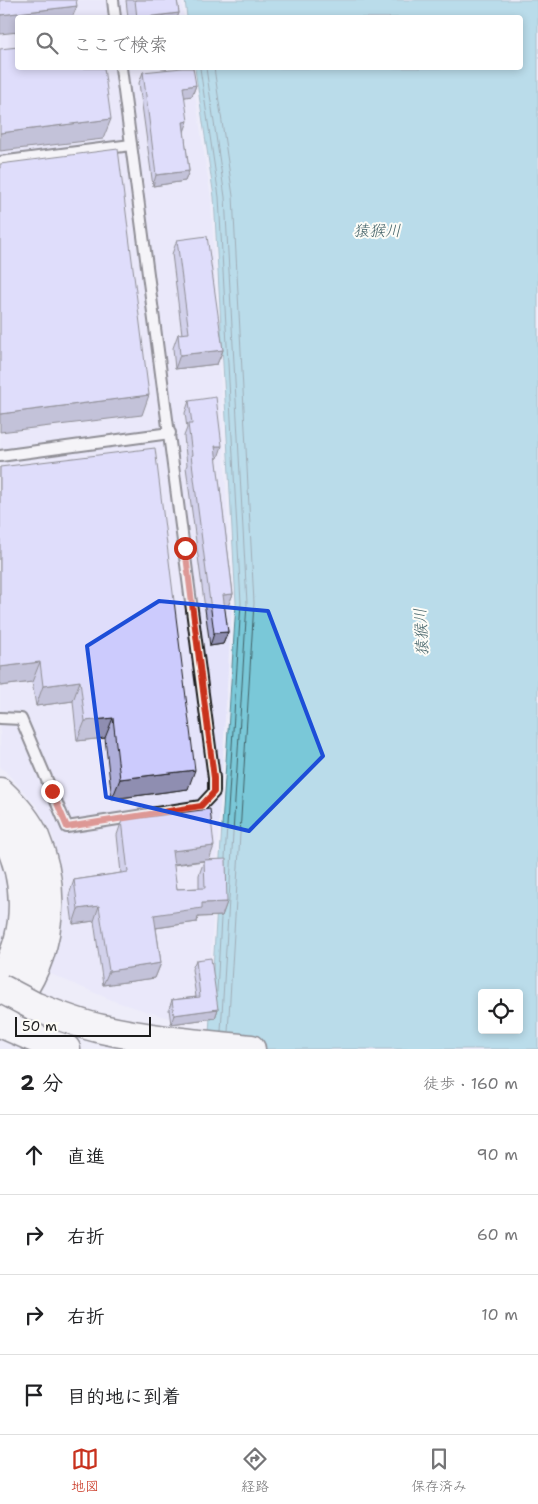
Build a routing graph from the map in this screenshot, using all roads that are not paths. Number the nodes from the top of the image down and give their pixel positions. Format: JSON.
{"nodes":[{"id":1,"x":113,"y":0,"type":"edge"},
{"id":2,"x":115,"y":15,"type":"edge"},
{"id":3,"x":121,"y":70,"type":"edge"},
{"id":4,"x":131,"y":145,"type":"junction"},
{"id":5,"x":0,"y":162,"type":"edge"},
{"id":6,"x":170,"y":433,"type":"junction"},
{"id":7,"x":0,"y":456,"type":"edge"},
{"id":8,"x":0,"y":718,"type":"edge"},
{"id":9,"x":0,"y":792,"type":"edge"},
{"id":10,"x":0,"y":827,"type":"edge"},
{"id":11,"x":0,"y":979,"type":"edge"},
{"id":12,"x":0,"y":988,"type":"edge"},
{"id":13,"x":4,"y":1023,"type":"edge"},
{"id":14,"x":66,"y":1049,"type":"edge"},
{"id":15,"x":251,"y":1049,"type":"edge"}],
"edges":[{"from":1,"to":2,"type":"lane"},
{"from":3,"to":4,"type":"lane"},
{"from":4,"to":5,"type":"lane"},
{"from":4,"to":6,"type":"lane"},
{"from":6,"to":7,"type":"lane"},
{"from":6,"to":8,"type":"lane"},
{"from":9,"to":13,"type":"main road"},
{"from":10,"to":11,"type":"main road"},
{"from":12,"to":15,"type":"main road","bridge":true},
{"from":13,"to":14,"type":"main road"}]}
